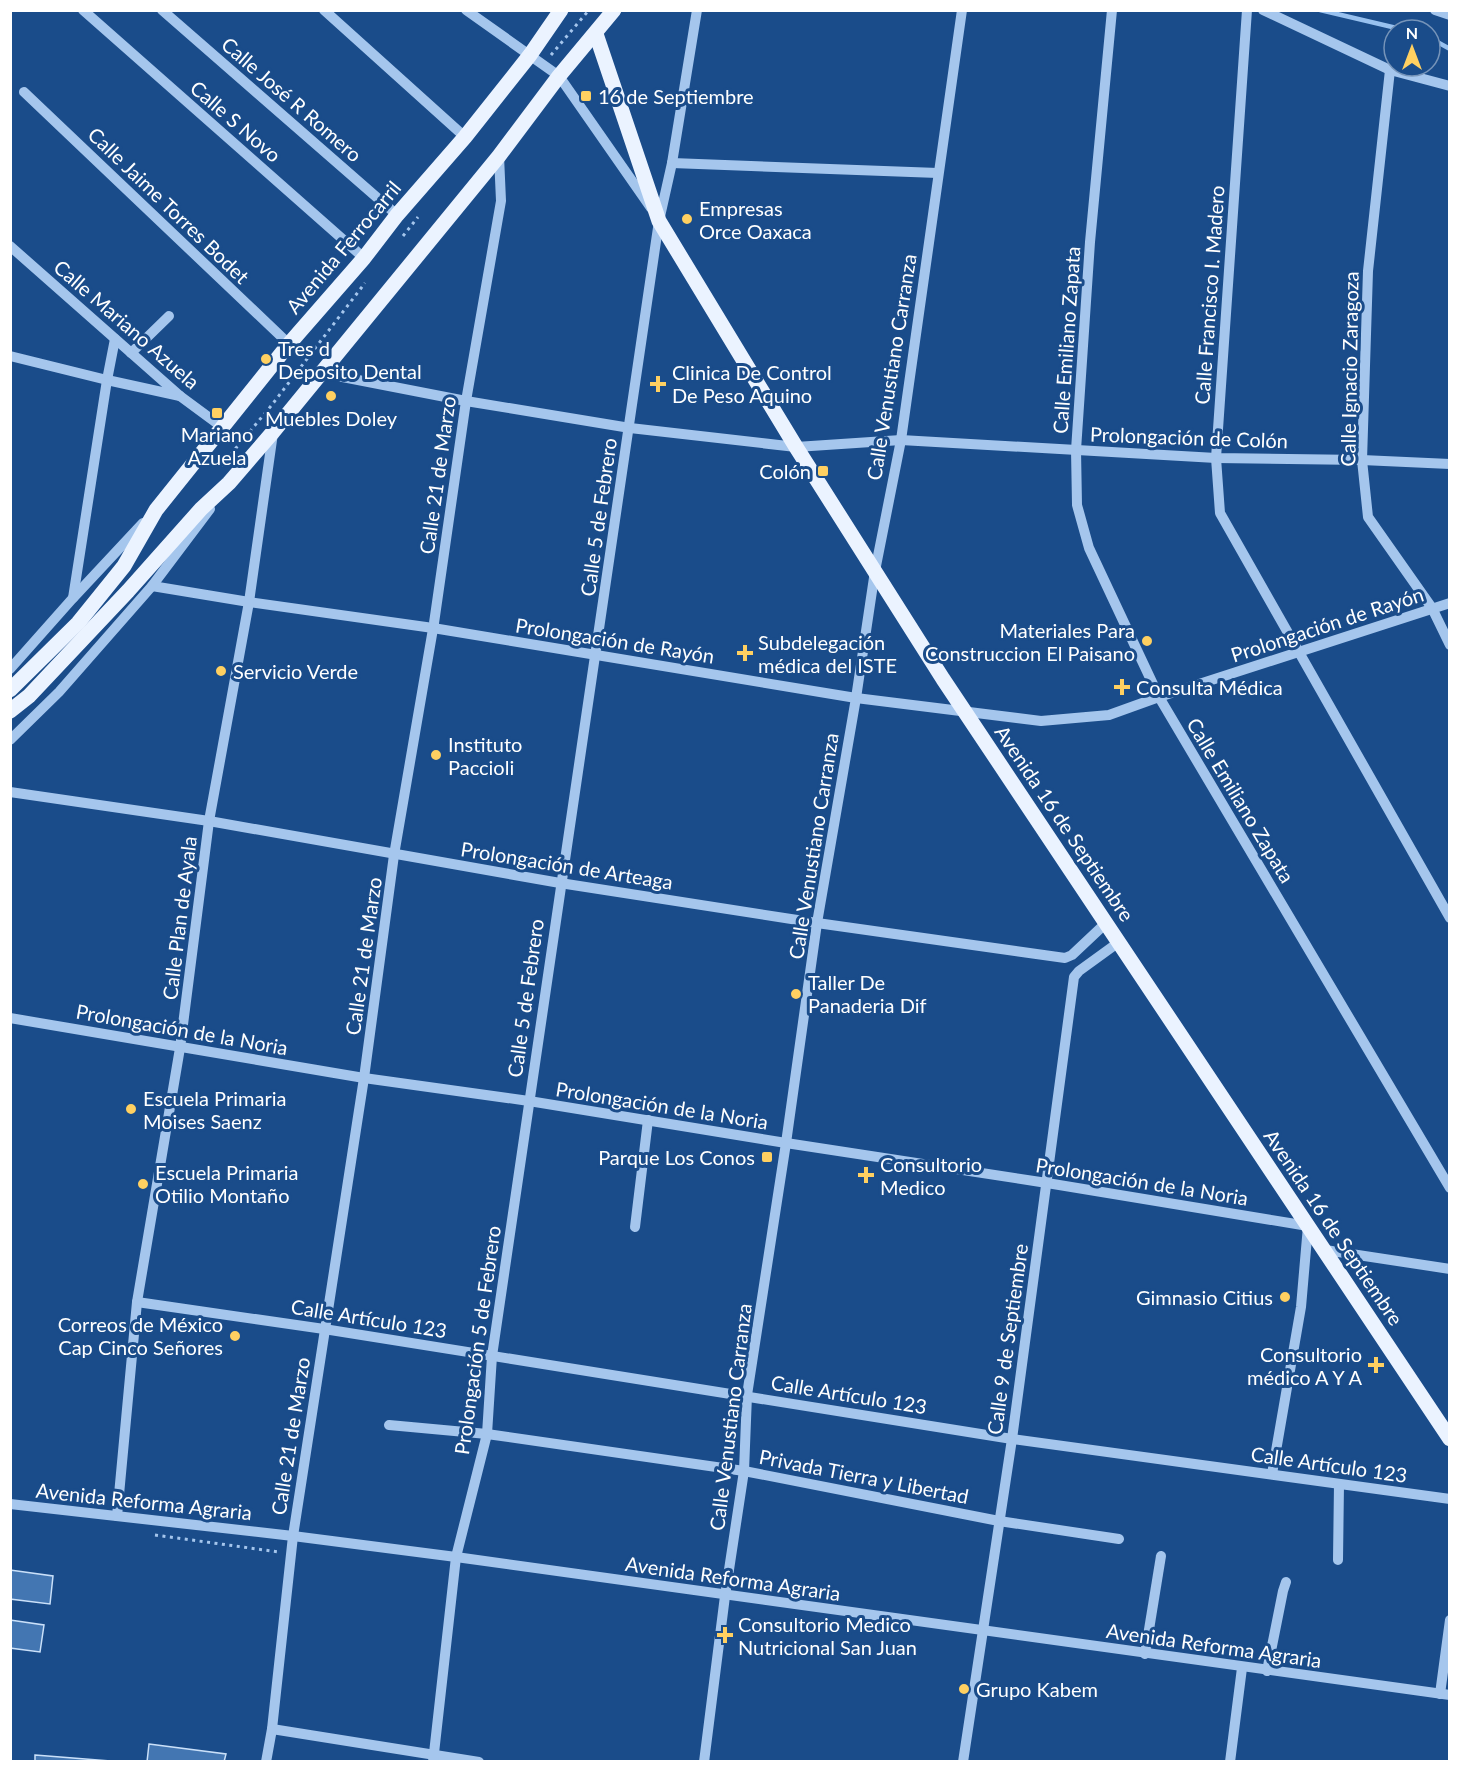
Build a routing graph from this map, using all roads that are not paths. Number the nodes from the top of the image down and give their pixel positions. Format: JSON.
{"nodes":[{"id":1,"x":83,"y":10,"type":"edge"},
{"id":2,"x":162,"y":10,"type":"edge"},
{"id":3,"x":324,"y":10,"type":"edge"},
{"id":4,"x":466,"y":10,"type":"edge"},
{"id":5,"x":561,"y":10,"type":"edge"},
{"id":6,"x":614,"y":10,"type":"edge"},
{"id":7,"x":697,"y":10,"type":"edge"},
{"id":8,"x":962,"y":10,"type":"edge"},
{"id":9,"x":1112,"y":10,"type":"edge"},
{"id":10,"x":1247,"y":10,"type":"edge"},
{"id":11,"x":1263,"y":10,"type":"edge"},
{"id":12,"x":1435,"y":10,"type":"edge"},
{"id":13,"x":1449,"y":15,"type":"edge"},
{"id":14,"x":596,"y":34,"type":"junction"},
{"id":15,"x":537,"y":60,"type":"junction"},
{"id":16,"x":1382,"y":66,"type":"edge"},
{"id":17,"x":559,"y":76,"type":"junction"},
{"id":18,"x":1389,"y":78,"type":"edge"},
{"id":19,"x":1420,"y":78,"type":"edge"},
{"id":20,"x":1449,"y":86,"type":"edge"},
{"id":21,"x":24,"y":92,"type":"dead end"},
{"id":22,"x":465,"y":137,"type":"junction"},
{"id":23,"x":499,"y":156,"type":"junction"},
{"id":24,"x":672,"y":163,"type":"junction"},
{"id":25,"x":938,"y":173,"type":"junction"},
{"id":26,"x":397,"y":215,"type":"junction"},
{"id":27,"x":659,"y":221,"type":"junction"},
{"id":28,"x":10,"y":246,"type":"edge"},
{"id":29,"x":364,"y":258,"type":"junction"},
{"id":30,"x":169,"y":316,"type":"dead end"},
{"id":31,"x":115,"y":339,"type":"junction"},
{"id":32,"x":289,"y":344,"type":"junction"},
{"id":33,"x":131,"y":353,"type":"junction"},
{"id":34,"x":10,"y":356,"type":"edge"},
{"id":35,"x":321,"y":373,"type":"junction"},
{"id":36,"x":107,"y":380,"type":"junction"},
{"id":37,"x":180,"y":396,"type":"junction"},
{"id":38,"x":466,"y":401,"type":"junction"},
{"id":39,"x":222,"y":426,"type":"junction"},
{"id":40,"x":630,"y":428,"type":"junction"},
{"id":41,"x":273,"y":432,"type":"junction"},
{"id":42,"x":901,"y":440,"type":"junction"},
{"id":43,"x":796,"y":447,"type":"junction"},
{"id":44,"x":1076,"y":450,"type":"junction"},
{"id":45,"x":1216,"y":458,"type":"junction"},
{"id":46,"x":1362,"y":460,"type":"junction"},
{"id":47,"x":1449,"y":464,"type":"edge"},
{"id":48,"x":229,"y":483,"type":"junction"},
{"id":49,"x":156,"y":510,"type":"junction"},
{"id":50,"x":874,"y":571,"type":"junction"},
{"id":51,"x":152,"y":586,"type":"junction"},
{"id":52,"x":72,"y":598,"type":"junction"},
{"id":53,"x":249,"y":602,"type":"junction"},
{"id":54,"x":1449,"y":603,"type":"edge"},
{"id":55,"x":1432,"y":608,"type":"junction"},
{"id":56,"x":433,"y":628,"type":"junction"},
{"id":57,"x":1449,"y":645,"type":"edge"},
{"id":58,"x":1299,"y":652,"type":"junction"},
{"id":59,"x":596,"y":656,"type":"junction"},
{"id":60,"x":14,"y":680,"type":"edge"},
{"id":61,"x":1158,"y":697,"type":"junction"},
{"id":62,"x":856,"y":698,"type":"junction"},
{"id":63,"x":10,"y":711,"type":"edge"},
{"id":64,"x":966,"y":713,"type":"junction"},
{"id":65,"x":10,"y":740,"type":"edge"},
{"id":66,"x":10,"y":792,"type":"edge"},
{"id":67,"x":209,"y":821,"type":"junction"},
{"id":68,"x":394,"y":855,"type":"junction"},
{"id":69,"x":560,"y":883,"type":"junction"},
{"id":70,"x":1449,"y":918,"type":"edge"},
{"id":71,"x":817,"y":923,"type":"junction"},
{"id":72,"x":1106,"y":923,"type":"junction"},
{"id":73,"x":1119,"y":942,"type":"junction"},
{"id":74,"x":10,"y":1018,"type":"edge"},
{"id":75,"x":180,"y":1048,"type":"junction"},
{"id":76,"x":364,"y":1078,"type":"junction"},
{"id":77,"x":529,"y":1101,"type":"junction"},
{"id":78,"x":648,"y":1120,"type":"junction"},
{"id":79,"x":786,"y":1143,"type":"junction"},
{"id":80,"x":1047,"y":1183,"type":"junction"},
{"id":81,"x":1449,"y":1188,"type":"edge"},
{"id":82,"x":1308,"y":1226,"type":"junction"},
{"id":83,"x":635,"y":1227,"type":"dead end"},
{"id":84,"x":1324,"y":1250,"type":"junction"},
{"id":85,"x":1449,"y":1269,"type":"edge"},
{"id":86,"x":137,"y":1302,"type":"junction"},
{"id":87,"x":324,"y":1329,"type":"junction"},
{"id":88,"x":492,"y":1356,"type":"junction"},
{"id":89,"x":747,"y":1395,"type":"junction"},
{"id":90,"x":389,"y":1425,"type":"dead end"},
{"id":91,"x":486,"y":1434,"type":"junction"},
{"id":92,"x":1011,"y":1439,"type":"junction"},
{"id":93,"x":1449,"y":1439,"type":"edge"},
{"id":94,"x":744,"y":1471,"type":"junction"},
{"id":95,"x":1272,"y":1474,"type":"junction"},
{"id":96,"x":1339,"y":1484,"type":"junction"},
{"id":97,"x":1449,"y":1499,"type":"edge"},
{"id":98,"x":10,"y":1504,"type":"edge"},
{"id":99,"x":117,"y":1516,"type":"junction"},
{"id":100,"x":999,"y":1521,"type":"junction"},
{"id":101,"x":293,"y":1536,"type":"junction"},
{"id":102,"x":1119,"y":1539,"type":"dead end"},
{"id":103,"x":1161,"y":1556,"type":"dead end"},
{"id":104,"x":456,"y":1557,"type":"junction"},
{"id":105,"x":1338,"y":1560,"type":"dead end"},
{"id":106,"x":1287,"y":1582,"type":"dead end"},
{"id":107,"x":726,"y":1596,"type":"junction"},
{"id":108,"x":1449,"y":1620,"type":"edge"},
{"id":109,"x":983,"y":1631,"type":"junction"},
{"id":110,"x":1145,"y":1654,"type":"junction"},
{"id":111,"x":1242,"y":1668,"type":"junction"},
{"id":112,"x":1267,"y":1671,"type":"junction"},
{"id":113,"x":1445,"y":1695,"type":"edge"},
{"id":114,"x":272,"y":1729,"type":"junction"},
{"id":115,"x":434,"y":1758,"type":"edge"},
{"id":116,"x":266,"y":1761,"type":"edge"},
{"id":117,"x":479,"y":1761,"type":"edge"},
{"id":118,"x":704,"y":1761,"type":"edge"},
{"id":119,"x":963,"y":1761,"type":"edge"},
{"id":120,"x":1230,"y":1761,"type":"edge"}],
"edges":[{"from":1,"to":29,"type":"street","name":"Calle S Novo"},
{"from":2,"to":26,"type":"street","name":"Calle José R Romero"},
{"from":3,"to":22,"type":"street"},
{"from":4,"to":15,"type":"street","name":"Avenida 16 de Septiembre"},
{"from":5,"to":15,"type":"main road","name":"Avenida Ferrocarril"},
{"from":6,"to":14,"type":"main road"},
{"from":7,"to":24,"type":"street","name":"Calle 5 de Febrero"},
{"from":8,"to":25,"type":"street","name":"Calle Venustiano Carranza"},
{"from":9,"to":44,"type":"street","name":"Calle Emiliano Zapata"},
{"from":10,"to":45,"type":"street","name":"Calle Francisco I. Madero"},
{"from":11,"to":16,"type":"street"},
{"from":12,"to":13,"type":"street"},
{"from":14,"to":17,"type":"main road"},
{"from":14,"to":27,"type":"main road","name":"Avenida 16 de Septiembre"},
{"from":15,"to":17,"type":"street","name":"Avenida 16 de Septiembre"},
{"from":15,"to":22,"type":"main road","name":"Avenida Ferrocarril"},
{"from":17,"to":23,"type":"main road"},
{"from":17,"to":27,"type":"street","name":"Avenida 16 de Septiembre"},
{"from":18,"to":46,"type":"street","name":"Calle Ignacio Zaragoza"},
{"from":19,"to":20,"type":"street"},
{"from":21,"to":32,"type":"street","name":"Calle Jaime Torres Bodet"},
{"from":22,"to":26,"type":"main road","name":"Avenida Ferrocarril"},
{"from":23,"to":35,"type":"main road"},
{"from":23,"to":38,"type":"street","name":"Calle 21 de Marzo"},
{"from":24,"to":25,"type":"street"},
{"from":24,"to":27,"type":"street","name":"Calle 5 de Febrero"},
{"from":25,"to":42,"type":"street","name":"Calle Venustiano Carranza"},
{"from":26,"to":29,"type":"main road","name":"Avenida Ferrocarril"},
{"from":27,"to":40,"type":"street","name":"Calle 5 de Febrero"},
{"from":27,"to":43,"type":"main road","name":"Avenida 16 de Septiembre"},
{"from":28,"to":31,"type":"street","name":"Calle Mariano Azuela"},
{"from":29,"to":32,"type":"main road","name":"Avenida Ferrocarril"},
{"from":30,"to":33,"type":"street"},
{"from":31,"to":33,"type":"street","name":"Calle Mariano Azuela"},
{"from":31,"to":36,"type":"street"},
{"from":32,"to":39,"type":"main road","name":"Avenida Ferrocarril"},
{"from":33,"to":37,"type":"street","name":"Calle Mariano Azuela"},
{"from":34,"to":36,"type":"street"},
{"from":35,"to":38,"type":"street","name":"Prolongación de Colón"},
{"from":35,"to":41,"type":"main road"},
{"from":36,"to":37,"type":"street"},
{"from":36,"to":52,"type":"street"},
{"from":37,"to":39,"type":"street","name":"Calle Mariano Azuela"},
{"from":38,"to":40,"type":"street","name":"Prolongación de Colón"},
{"from":38,"to":56,"type":"street","name":"Calle 21 de Marzo"},
{"from":39,"to":49,"type":"main road","name":"Avenida Ferrocarril"},
{"from":40,"to":43,"type":"street","name":"Prolongación de Colón"},
{"from":40,"to":59,"type":"street","name":"Calle 5 de Febrero"},
{"from":41,"to":48,"type":"main road"},
{"from":41,"to":53,"type":"street","name":"Calle Plan de Ayala"},
{"from":42,"to":43,"type":"street","name":"Prolongación de Colón"},
{"from":42,"to":44,"type":"street","name":"Prolongación de Colón"},
{"from":42,"to":50,"type":"street","name":"Calle Venustiano Carranza"},
{"from":43,"to":50,"type":"main road","name":"Avenida 16 de Septiembre"},
{"from":44,"to":45,"type":"street","name":"Prolongación de Colón"},
{"from":44,"to":61,"type":"street","name":"Calle Emiliano Zapata"},
{"from":45,"to":46,"type":"street","name":"Prolongación de Colón"},
{"from":45,"to":58,"type":"street","name":"Calle Francisco I. Madero"},
{"from":46,"to":47,"type":"street","name":"Prolongación de Colón"},
{"from":46,"to":55,"type":"street","name":"Calle Ignacio Zaragoza"},
{"from":48,"to":51,"type":"street"},
{"from":48,"to":63,"type":"main road"},
{"from":49,"to":52,"type":"street","name":"Avenida Ferrocarril"},
{"from":49,"to":60,"type":"main road","name":"Avenida Ferrocarril"},
{"from":50,"to":62,"type":"street","name":"Calle Venustiano Carranza"},
{"from":50,"to":64,"type":"main road","name":"Avenida 16 de Septiembre"},
{"from":51,"to":53,"type":"street","name":"Prolongación de Rayón"},
{"from":51,"to":65,"type":"street"},
{"from":52,"to":60,"type":"street","name":"Avenida Ferrocarril"},
{"from":53,"to":56,"type":"street","name":"Prolongación de Rayón"},
{"from":53,"to":67,"type":"street","name":"Calle Plan de Ayala"},
{"from":54,"to":55,"type":"street","name":"Prolongación de Rayón"},
{"from":55,"to":57,"type":"street","name":"Calle Ignacio Zaragoza"},
{"from":55,"to":58,"type":"street","name":"Prolongación de Rayón"},
{"from":56,"to":59,"type":"street","name":"Prolongación de Rayón"},
{"from":56,"to":68,"type":"street","name":"Calle 21 de Marzo"},
{"from":58,"to":61,"type":"street","name":"Prolongación de Rayón"},
{"from":58,"to":70,"type":"street","name":"Calle Francisco I. Madero"},
{"from":59,"to":62,"type":"street","name":"Prolongación de Rayón"},
{"from":59,"to":69,"type":"street","name":"Calle 5 de Febrero"},
{"from":61,"to":64,"type":"street","name":"Prolongación de Rayón"},
{"from":61,"to":81,"type":"street","name":"Calle Emiliano Zapata"},
{"from":62,"to":64,"type":"street","name":"Prolongación de Rayón"},
{"from":62,"to":71,"type":"street","name":"Calle Venustiano Carranza"},
{"from":64,"to":72,"type":"main road","name":"Avenida 16 de Septiembre"},
{"from":66,"to":67,"type":"street","name":"Prolongación de Arteaga"},
{"from":67,"to":68,"type":"street","name":"Prolongación de Arteaga"},
{"from":67,"to":75,"type":"street","name":"Calle Plan de Ayala"},
{"from":68,"to":69,"type":"street","name":"Prolongación de Arteaga"},
{"from":68,"to":76,"type":"street","name":"Calle 21 de Marzo"},
{"from":69,"to":71,"type":"street","name":"Prolongación de Arteaga"},
{"from":69,"to":77,"type":"street","name":"Calle 5 de Febrero"},
{"from":71,"to":72,"type":"street","name":"Prolongación de Arteaga"},
{"from":71,"to":79,"type":"street","name":"Calle Venustiano Carranza"},
{"from":72,"to":73,"type":"main road","name":"Avenida 16 de Septiembre"},
{"from":73,"to":80,"type":"street","name":"Calle 9 de Septiembre"},
{"from":73,"to":82,"type":"main road","name":"Avenida 16 de Septiembre"},
{"from":74,"to":75,"type":"street","name":"Prolongación de la Noria"},
{"from":75,"to":76,"type":"street","name":"Prolongación de la Noria"},
{"from":75,"to":86,"type":"street","name":"Calle Plan de Ayala"},
{"from":76,"to":77,"type":"street","name":"Prolongación de la Noria"},
{"from":76,"to":87,"type":"street","name":"Calle 21 de Marzo"},
{"from":77,"to":78,"type":"street","name":"Prolongación de la Noria"},
{"from":77,"to":88,"type":"street","name":"Prolongación 5 de Febrero"},
{"from":78,"to":79,"type":"street","name":"Prolongación de la Noria"},
{"from":78,"to":83,"type":"street"},
{"from":79,"to":80,"type":"street","name":"Prolongación de la Noria"},
{"from":79,"to":89,"type":"street","name":"Calle Venustiano Carranza"},
{"from":80,"to":82,"type":"street","name":"Prolongación de la Noria"},
{"from":80,"to":92,"type":"street","name":"Calle 9 de Septiembre"},
{"from":82,"to":84,"type":"main road","name":"Avenida 16 de Septiembre"},
{"from":82,"to":95,"type":"street"},
{"from":84,"to":85,"type":"street"},
{"from":84,"to":93,"type":"main road","name":"Avenida 16 de Septiembre"},
{"from":86,"to":87,"type":"street","name":"Calle Artículo 123"},
{"from":86,"to":99,"type":"street","name":"Calle Plan de Ayala"},
{"from":87,"to":88,"type":"street","name":"Calle Artículo 123"},
{"from":87,"to":101,"type":"street","name":"Calle 21 de Marzo"},
{"from":88,"to":89,"type":"street","name":"Calle Artículo 123"},
{"from":88,"to":91,"type":"street","name":"Prolongación 5 de Febrero"},
{"from":89,"to":92,"type":"street","name":"Calle Artículo 123"},
{"from":89,"to":94,"type":"street","name":"Calle Venustiano Carranza"},
{"from":90,"to":91,"type":"street","name":"Privada Tierra y Libertad"},
{"from":91,"to":94,"type":"street","name":"Privada Tierra y Libertad"},
{"from":91,"to":104,"type":"street","name":"Prolongación 5 de Febrero"},
{"from":92,"to":95,"type":"street","name":"Calle Artículo 123"},
{"from":92,"to":100,"type":"street","name":"Calle 9 de Septiembre"},
{"from":94,"to":100,"type":"street","name":"Privada Tierra y Libertad"},
{"from":94,"to":107,"type":"street","name":"Calle Venustiano Carranza"},
{"from":95,"to":96,"type":"street","name":"Calle Artículo 123"},
{"from":96,"to":97,"type":"street","name":"Calle Artículo 123"},
{"from":96,"to":105,"type":"street"},
{"from":98,"to":99,"type":"street","name":"Avenida Reforma Agraria"},
{"from":99,"to":101,"type":"street","name":"Avenida Reforma Agraria"},
{"from":100,"to":102,"type":"street","name":"Privada Tierra y Libertad"},
{"from":100,"to":109,"type":"street","name":"Calle 9 de Septiembre"},
{"from":101,"to":104,"type":"street","name":"Avenida Reforma Agraria"},
{"from":101,"to":114,"type":"street","name":"Calle 21 de Marzo"},
{"from":103,"to":110,"type":"street"},
{"from":104,"to":107,"type":"street","name":"Avenida Reforma Agraria"},
{"from":104,"to":115,"type":"street","name":"Prolongación 5 de Febrero"},
{"from":106,"to":112,"type":"street"},
{"from":107,"to":109,"type":"street","name":"Avenida Reforma Agraria"},
{"from":107,"to":118,"type":"street","name":"Calle Venustiano Carranza"},
{"from":108,"to":113,"type":"street"},
{"from":109,"to":110,"type":"street","name":"Avenida Reforma Agraria"},
{"from":109,"to":119,"type":"street","name":"Calle 9 de Septiembre"},
{"from":110,"to":111,"type":"street","name":"Avenida Reforma Agraria"},
{"from":111,"to":112,"type":"street","name":"Avenida Reforma Agraria"},
{"from":111,"to":120,"type":"street"},
{"from":112,"to":113,"type":"street","name":"Avenida Reforma Agraria"},
{"from":114,"to":115,"type":"street"},
{"from":114,"to":116,"type":"street","name":"Calle 21 de Marzo"},
{"from":115,"to":117,"type":"street"}]}
